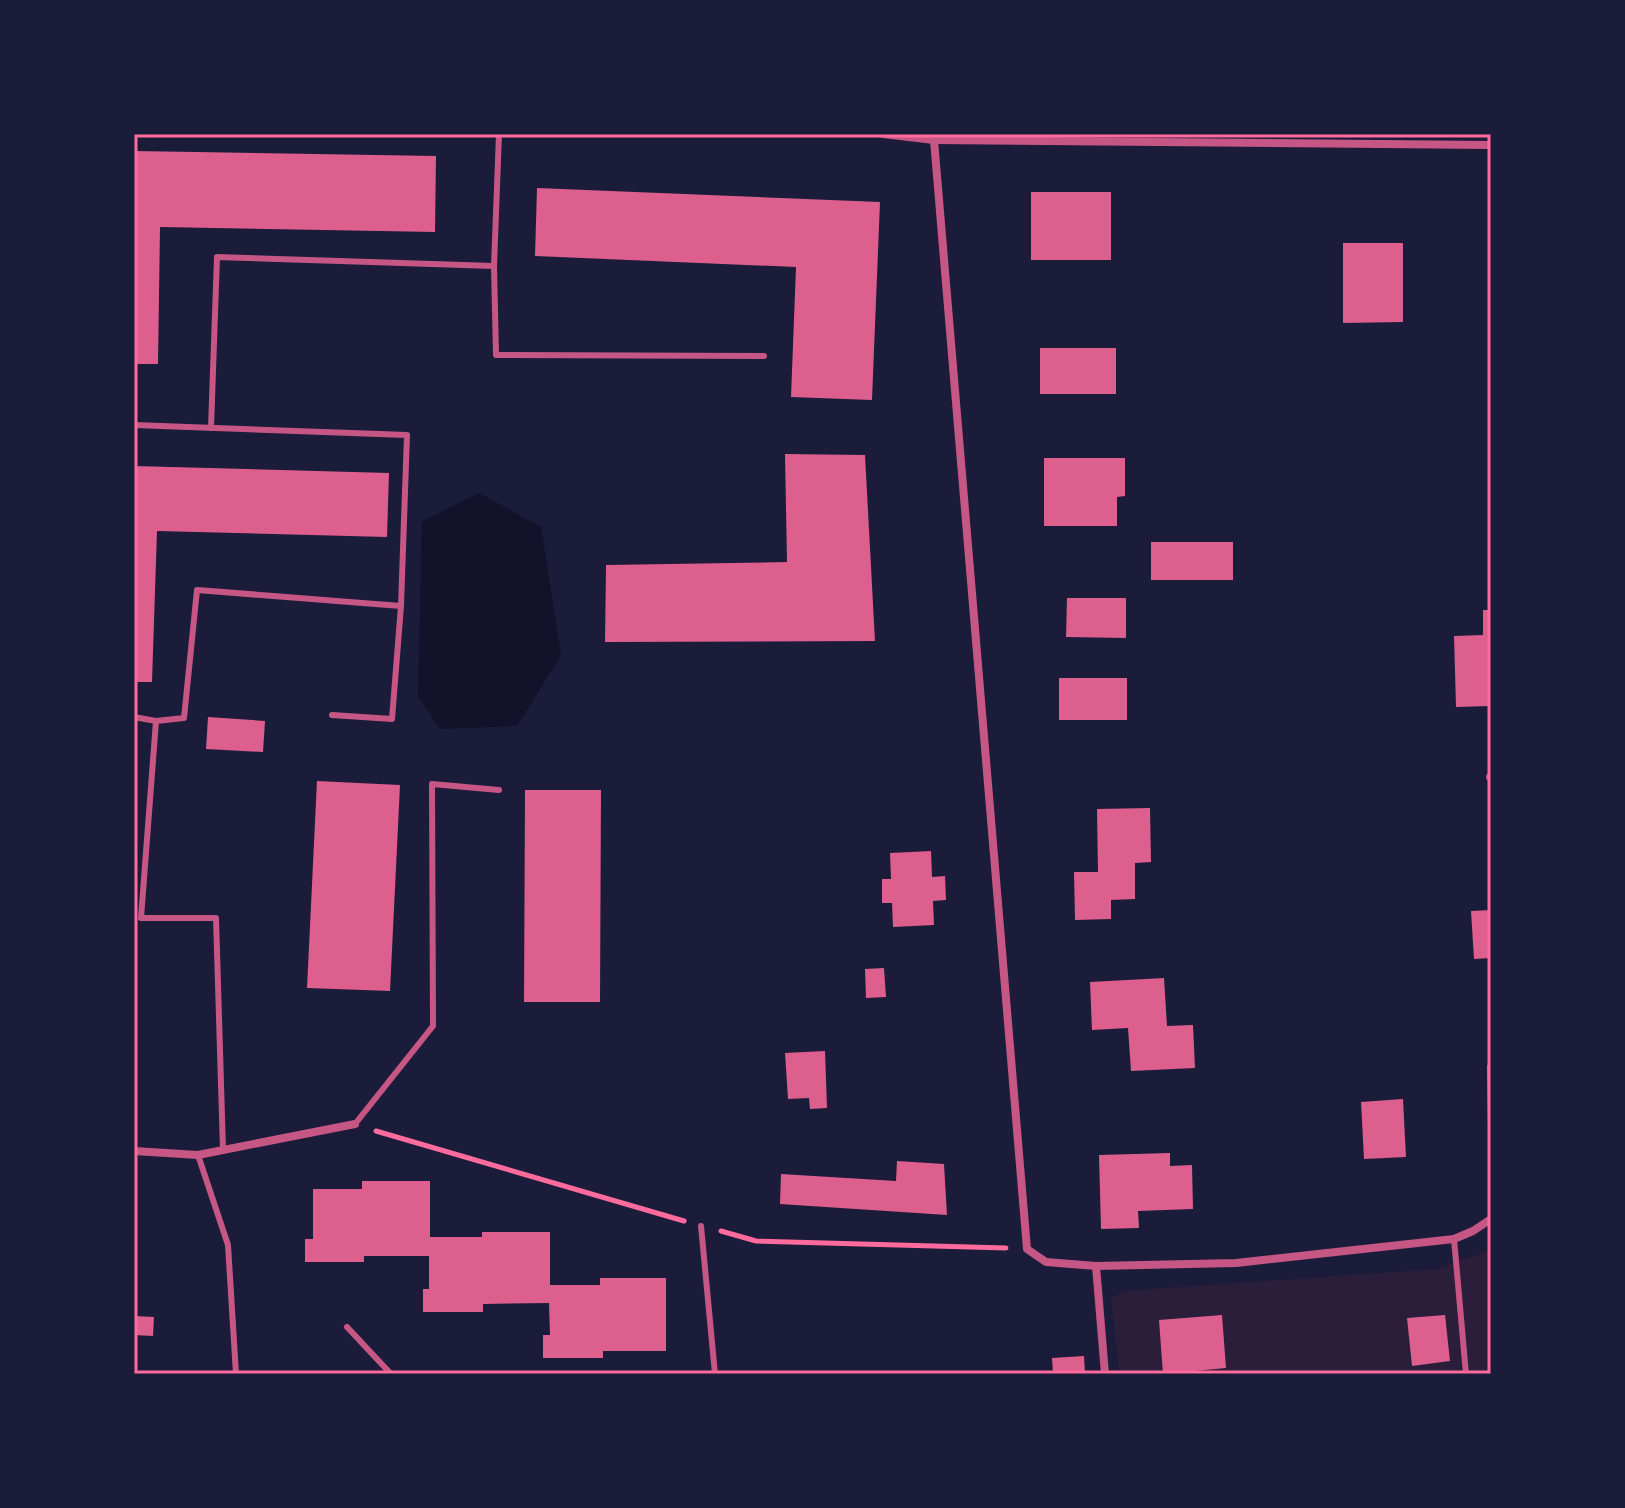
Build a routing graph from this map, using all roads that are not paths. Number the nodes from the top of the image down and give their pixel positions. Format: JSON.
{"nodes":[{"id":1,"x":499,"y":134,"type":"edge"},
{"id":2,"x":883,"y":134,"type":"edge"},
{"id":3,"x":934,"y":140,"type":"junction"},
{"id":4,"x":1491,"y":145,"type":"edge"},
{"id":5,"x":494,"y":266,"type":"junction"},
{"id":6,"x":764,"y":356,"type":"dead end"},
{"id":7,"x":134,"y":425,"type":"edge"},
{"id":8,"x":211,"y":428,"type":"junction"},
{"id":9,"x":401,"y":606,"type":"junction"},
{"id":10,"x":332,"y":715,"type":"dead end"},
{"id":11,"x":134,"y":717,"type":"edge"},
{"id":12,"x":156,"y":721,"type":"junction"},
{"id":13,"x":499,"y":790,"type":"dead end"},
{"id":14,"x":355,"y":1124,"type":"joint"},
{"id":15,"x":223,"y":1150,"type":"junction"},
{"id":16,"x":134,"y":1151,"type":"edge"},
{"id":17,"x":198,"y":1155,"type":"junction"},
{"id":18,"x":1491,"y":1219,"type":"edge"},
{"id":19,"x":701,"y":1226,"type":"dead end"},
{"id":20,"x":1454,"y":1239,"type":"junction"},
{"id":21,"x":1096,"y":1266,"type":"junction"},
{"id":22,"x":347,"y":1327,"type":"dead end"},
{"id":23,"x":236,"y":1374,"type":"edge"},
{"id":24,"x":391,"y":1374,"type":"edge"},
{"id":25,"x":715,"y":1374,"type":"edge"},
{"id":26,"x":1105,"y":1374,"type":"edge"},
{"id":27,"x":1466,"y":1374,"type":"edge"}],
"edges":[{"from":1,"to":5,"type":"lane"},
{"from":2,"to":3,"type":"street"},
{"from":3,"to":4,"type":"street"},
{"from":3,"to":21,"type":"street"},
{"from":5,"to":6,"type":"lane"},
{"from":5,"to":8,"type":"lane"},
{"from":7,"to":8,"type":"lane"},
{"from":8,"to":9,"type":"lane"},
{"from":9,"to":10,"type":"lane"},
{"from":9,"to":12,"type":"lane"},
{"from":11,"to":12,"type":"lane"},
{"from":12,"to":15,"type":"lane"},
{"from":13,"to":14,"type":"lane"},
{"from":14,"to":15,"type":"street"},
{"from":15,"to":17,"type":"street"},
{"from":16,"to":17,"type":"street"},
{"from":17,"to":23,"type":"lane"},
{"from":18,"to":20,"type":"street"},
{"from":19,"to":25,"type":"lane"},
{"from":20,"to":21,"type":"street"},
{"from":20,"to":27,"type":"lane"},
{"from":21,"to":26,"type":"street"},
{"from":22,"to":24,"type":"lane"}]}
